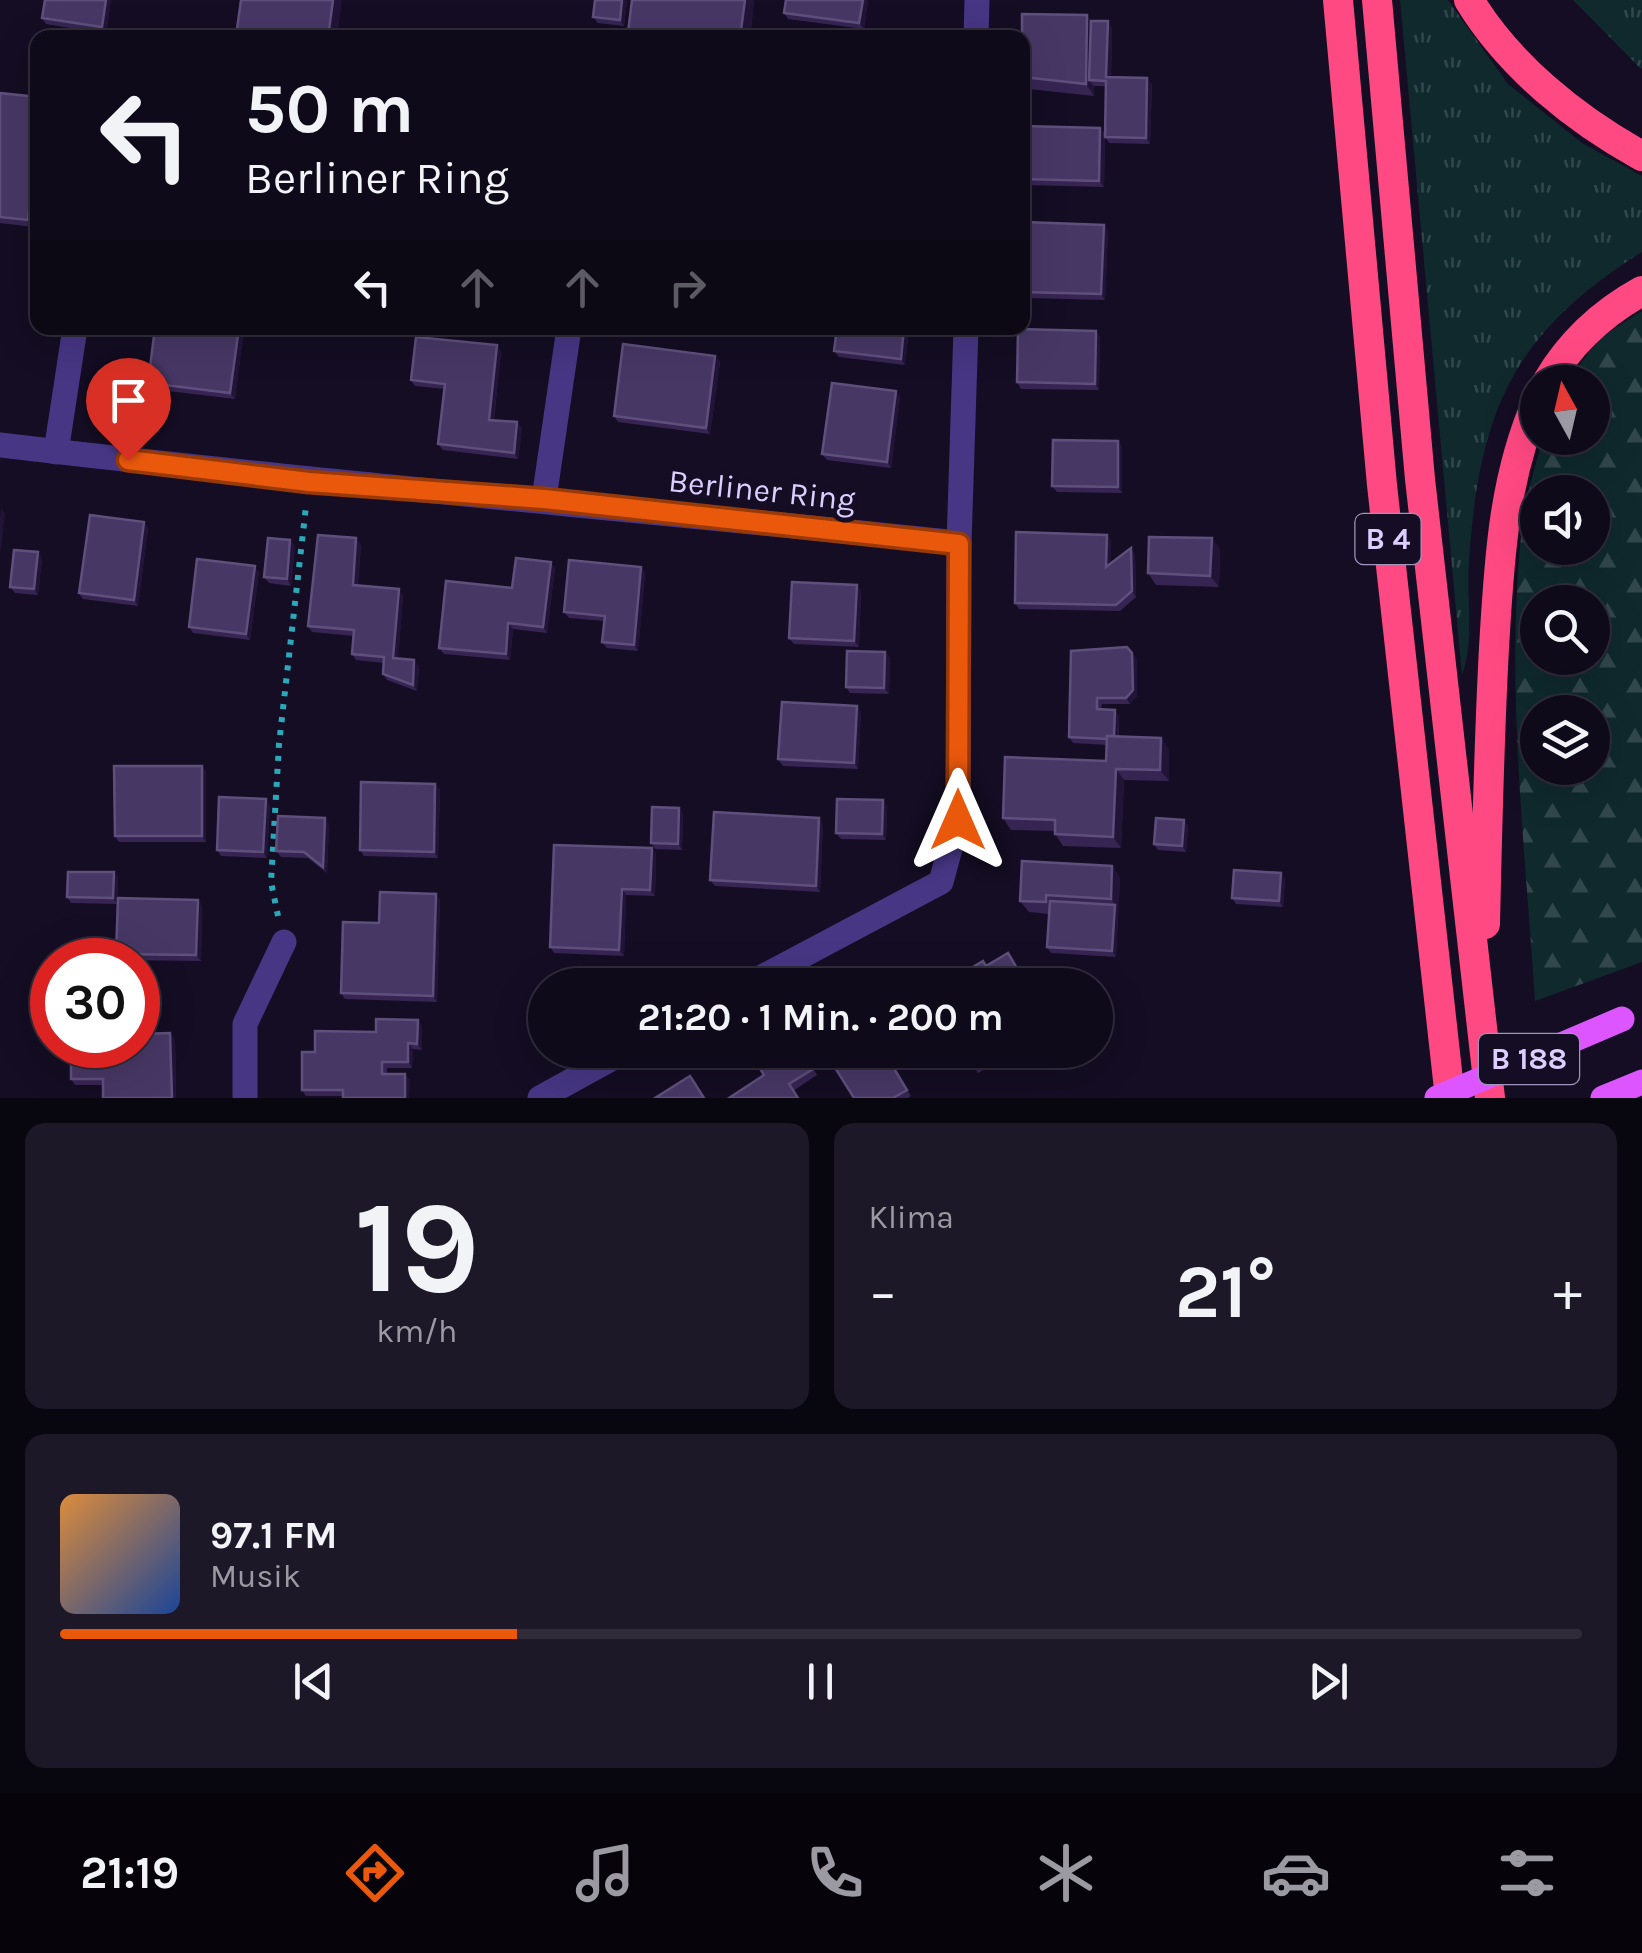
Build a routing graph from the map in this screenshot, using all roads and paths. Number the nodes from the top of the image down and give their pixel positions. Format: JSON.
{"nodes":[{"id":1,"x":978,"y":0,"type":"edge"},
{"id":2,"x":1338,"y":0,"type":"edge"},
{"id":3,"x":1377,"y":0,"type":"edge"},
{"id":4,"x":1469,"y":0,"type":"edge"},
{"id":5,"x":976,"y":30,"type":"edge"},
{"id":6,"x":1642,"y":156,"type":"edge"},
{"id":7,"x":1642,"y":291,"type":"edge"},
{"id":8,"x":74,"y":335,"type":"edge"},
{"id":9,"x":568,"y":335,"type":"edge"},
{"id":10,"x":966,"y":335,"type":"edge"},
{"id":11,"x":1557,"y":365,"type":"edge"},
{"id":12,"x":0,"y":445,"type":"edge"},
{"id":13,"x":1520,"y":450,"type":"edge"},
{"id":14,"x":56,"y":452,"type":"junction"},
{"id":15,"x":309,"y":482,"type":"junction"},
{"id":16,"x":544,"y":499,"type":"junction"},
{"id":17,"x":959,"y":544,"type":"junction"},
{"id":18,"x":284,"y":942,"type":"joint"},
{"id":19,"x":779,"y":968,"type":"edge"},
{"id":20,"x":1632,"y":1015,"type":"edge"},
{"id":21,"x":1483,"y":1042,"type":"junction"},
{"id":22,"x":594,"y":1068,"type":"edge"},
{"id":23,"x":245,"y":1098,"type":"edge"},
{"id":24,"x":540,"y":1098,"type":"edge"},
{"id":25,"x":1437,"y":1098,"type":"edge"},
{"id":26,"x":1450,"y":1098,"type":"edge"},
{"id":27,"x":1490,"y":1098,"type":"edge"}],
"edges":[{"from":1,"to":5,"type":"street"},
{"from":2,"to":26,"type":"highway","number":"B 4"},
{"from":3,"to":21,"type":"highway","number":"B 4"},
{"from":4,"to":6,"type":"highway"},
{"from":7,"to":11,"type":"highway"},
{"from":8,"to":14,"type":"street"},
{"from":9,"to":16,"type":"street"},
{"from":10,"to":17,"type":"street"},
{"from":12,"to":14,"type":"street","name":"Berliner Ring"},
{"from":13,"to":21,"type":"highway"},
{"from":14,"to":15,"type":"street","name":"Berliner Ring"},
{"from":15,"to":16,"type":"street","name":"Berliner Ring"},
{"from":15,"to":18,"type":"path"},
{"from":16,"to":17,"type":"street","name":"Berliner Ring"},
{"from":17,"to":19,"type":"street"},
{"from":18,"to":23,"type":"street"},
{"from":20,"to":25,"type":"main road","number":"B 188","bridge":true},
{"from":21,"to":27,"type":"highway","number":"B 4"},
{"from":22,"to":24,"type":"street"}]}
